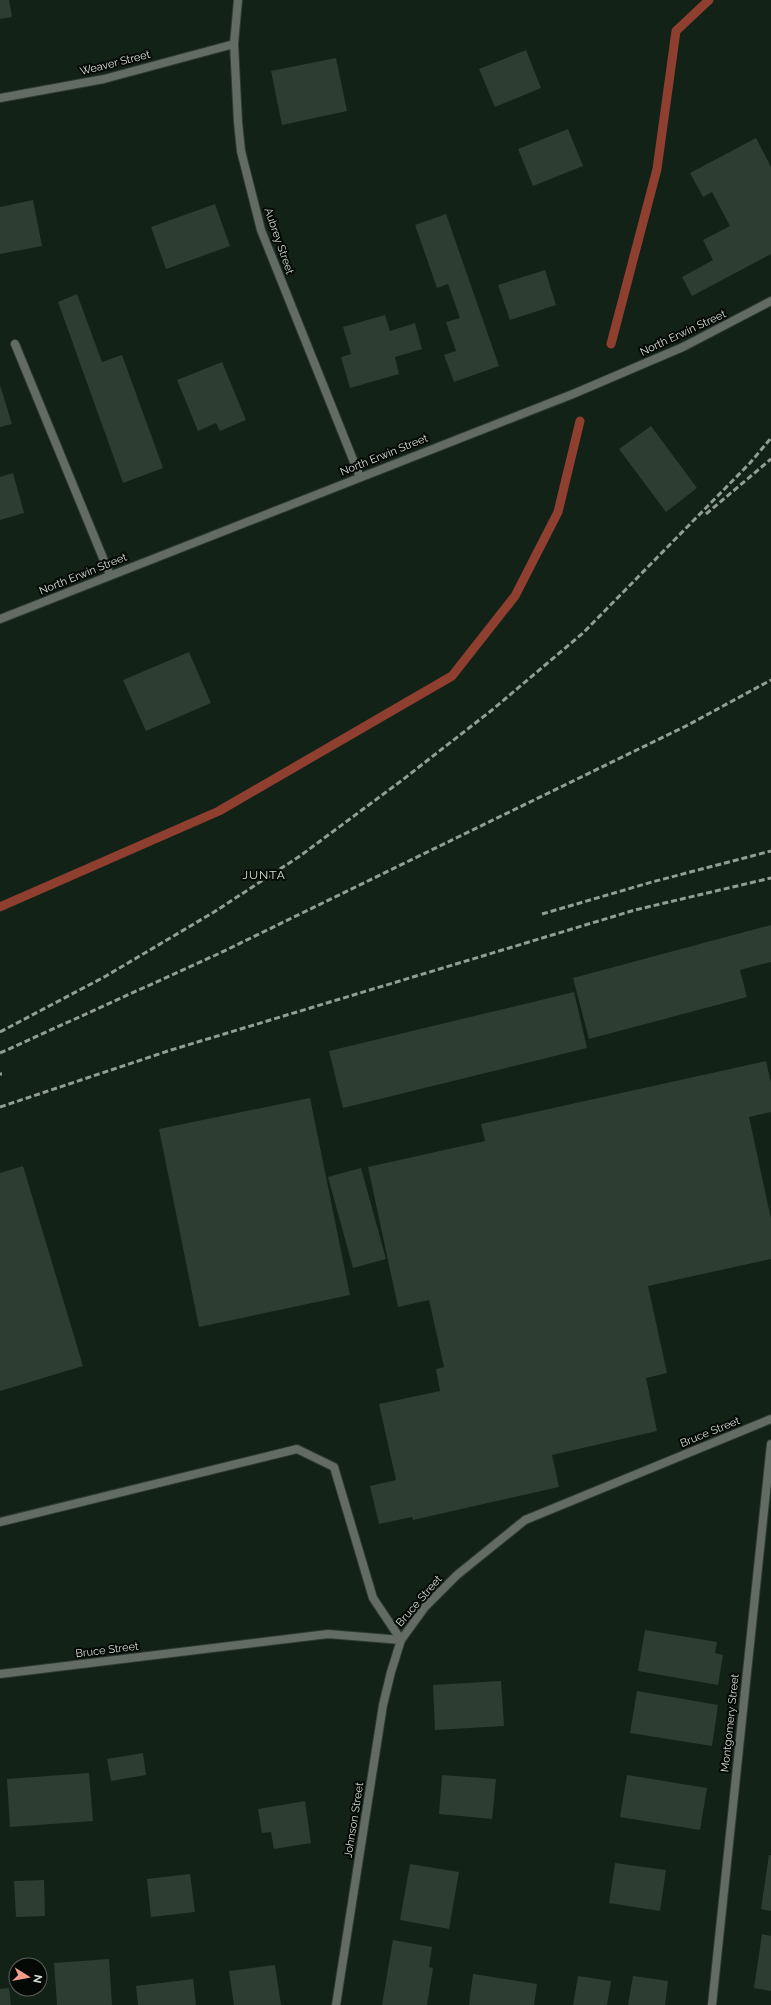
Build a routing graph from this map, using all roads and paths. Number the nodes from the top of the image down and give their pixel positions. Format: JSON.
{"nodes":[{"id":1,"x":238,"y":0,"type":"edge"},
{"id":2,"x":234,"y":44,"type":"junction"},
{"id":3,"x":0,"y":98,"type":"edge"},
{"id":4,"x":771,"y":301,"type":"edge"},
{"id":5,"x":15,"y":344,"type":"dead end"},
{"id":6,"x":360,"y":477,"type":"junction"},
{"id":7,"x":110,"y":575,"type":"junction"},
{"id":8,"x":0,"y":619,"type":"edge"},
{"id":9,"x":771,"y":1420,"type":"edge"},
{"id":10,"x":771,"y":1444,"type":"edge"},
{"id":11,"x":0,"y":1522,"type":"edge"},
{"id":12,"x":401,"y":1640,"type":"junction"},
{"id":13,"x":0,"y":1674,"type":"edge"},
{"id":14,"x":336,"y":2005,"type":"edge"},
{"id":15,"x":712,"y":2005,"type":"edge"}],
"edges":[{"from":1,"to":2,"type":"street","name":"Aubrey Street"},
{"from":2,"to":3,"type":"street","name":"Weaver Street"},
{"from":2,"to":6,"type":"street","name":"Aubrey Street"},
{"from":4,"to":6,"type":"street","name":"North Erwin Street"},
{"from":5,"to":7,"type":"street"},
{"from":6,"to":7,"type":"street","name":"North Erwin Street"},
{"from":7,"to":8,"type":"street","name":"North Erwin Street"},
{"from":9,"to":12,"type":"street","name":"Bruce Street"},
{"from":10,"to":15,"type":"street","name":"Montgomery Street"},
{"from":11,"to":12,"type":"street"},
{"from":12,"to":13,"type":"street","name":"Bruce Street"},
{"from":12,"to":14,"type":"street","name":"Johnson Street"}]}
